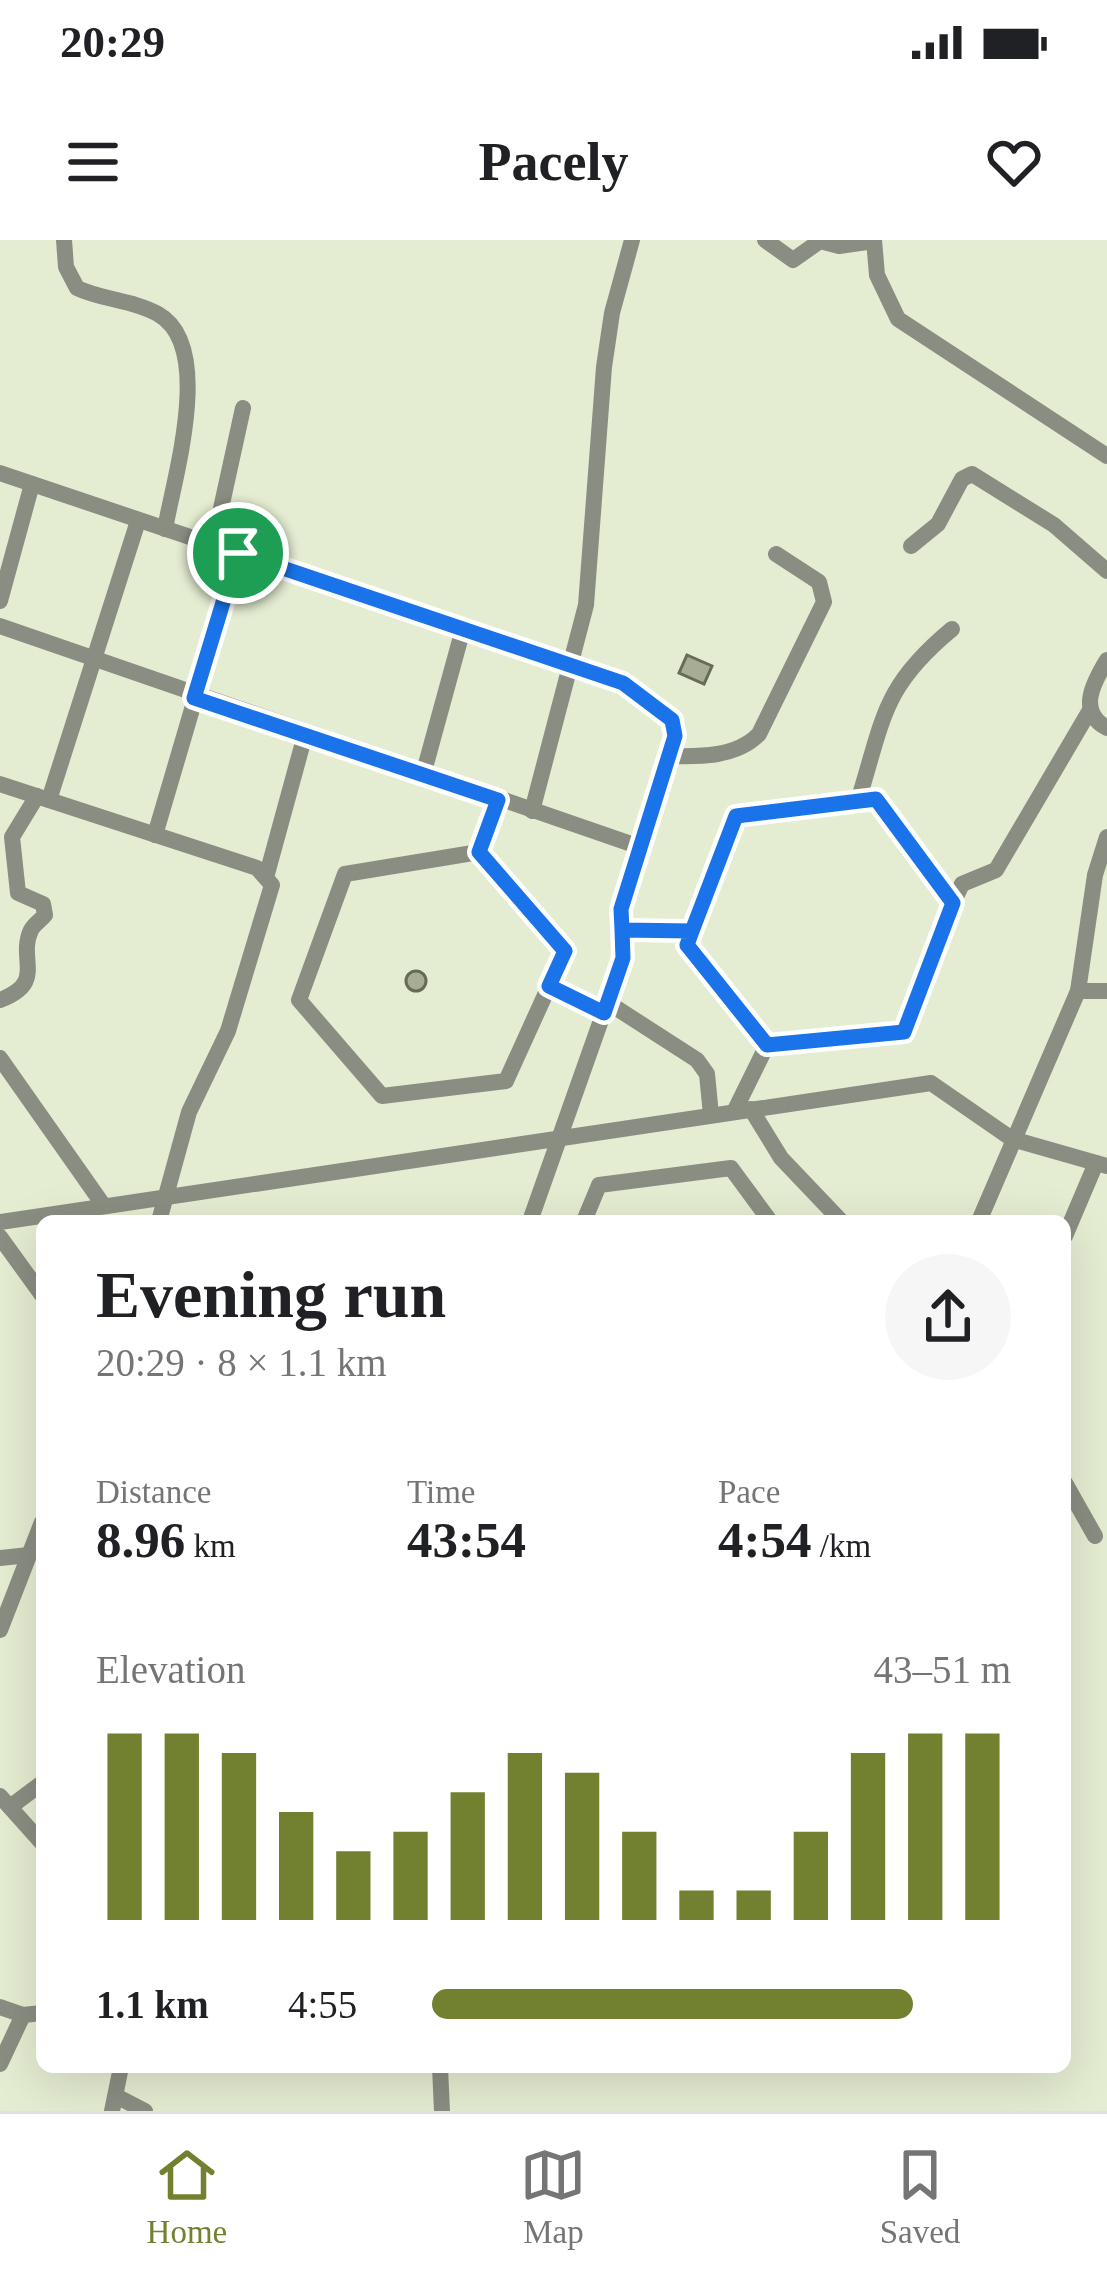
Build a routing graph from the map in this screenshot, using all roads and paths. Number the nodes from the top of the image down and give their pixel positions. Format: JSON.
{"nodes":[{"id":1,"x":64,"y":240,"type":"edge"},
{"id":2,"x":632,"y":240,"type":"edge"},
{"id":3,"x":765,"y":240,"type":"edge"},
{"id":4,"x":874,"y":240,"type":"edge"},
{"id":5,"x":243,"y":408,"type":"dead end"},
{"id":6,"x":1107,"y":456,"type":"edge"},
{"id":7,"x":0,"y":473,"type":"edge"},
{"id":8,"x":32,"y":484,"type":"junction"},
{"id":9,"x":138,"y":521,"type":"junction"},
{"id":10,"x":165,"y":529,"type":"junction"},
{"id":11,"x":214,"y":545,"type":"junction"},
{"id":12,"x":911,"y":546,"type":"dead end"},
{"id":13,"x":238,"y":553,"type":"junction"},
{"id":14,"x":776,"y":554,"type":"dead end"},
{"id":15,"x":1107,"y":571,"type":"edge"},
{"id":16,"x":0,"y":601,"type":"edge"},
{"id":17,"x":0,"y":626,"type":"edge"},
{"id":18,"x":952,"y":628,"type":"dead end"},
{"id":19,"x":463,"y":629,"type":"junction"},
{"id":20,"x":93,"y":660,"type":"junction"},
{"id":21,"x":1107,"y":660,"type":"edge"},
{"id":22,"x":571,"y":666,"type":"junction"},
{"id":23,"x":194,"y":698,"type":"junction"},
{"id":24,"x":1090,"y":710,"type":"junction"},
{"id":25,"x":1107,"y":728,"type":"edge"},
{"id":26,"x":305,"y":735,"type":"junction"},
{"id":27,"x":669,"y":756,"type":"junction"},
{"id":28,"x":423,"y":775,"type":"junction"},
{"id":29,"x":0,"y":784,"type":"edge"},
{"id":30,"x":43,"y":798,"type":"junction"},
{"id":31,"x":498,"y":800,"type":"junction"},
{"id":32,"x":858,"y":802,"type":"junction"},
{"id":33,"x":532,"y":811,"type":"junction"},
{"id":34,"x":155,"y":835,"type":"junction"},
{"id":35,"x":1107,"y":837,"type":"edge"},
{"id":36,"x":643,"y":848,"type":"junction"},
{"id":37,"x":479,"y":852,"type":"junction"},
{"id":38,"x":267,"y":874,"type":"junction"},
{"id":39,"x":953,"y":903,"type":"junction"},
{"id":40,"x":622,"y":930,"type":"junction"},
{"id":41,"x":692,"y":931,"type":"junction"},
{"id":42,"x":549,"y":986,"type":"junction"},
{"id":43,"x":1107,"y":991,"type":"edge"},
{"id":44,"x":1078,"y":992,"type":"junction"},
{"id":45,"x":0,"y":1000,"type":"edge"},
{"id":46,"x":606,"y":1008,"type":"junction"},
{"id":47,"x":767,"y":1045,"type":"junction"},
{"id":48,"x":0,"y":1058,"type":"edge"},
{"id":49,"x":742,"y":1111,"type":"junction"},
{"id":50,"x":711,"y":1115,"type":"junction"},
{"id":51,"x":560,"y":1136,"type":"junction"},
{"id":52,"x":1012,"y":1139,"type":"junction"},
{"id":53,"x":1102,"y":1164,"type":"edge"},
{"id":54,"x":169,"y":1196,"type":"junction"},
{"id":55,"x":104,"y":1206,"type":"junction"},
{"id":56,"x":46,"y":1215,"type":"edge"},
{"id":57,"x":161,"y":1215,"type":"edge"},
{"id":58,"x":532,"y":1215,"type":"edge"},
{"id":59,"x":586,"y":1215,"type":"edge"},
{"id":60,"x":766,"y":1215,"type":"edge"},
{"id":61,"x":835,"y":1215,"type":"edge"},
{"id":62,"x":981,"y":1215,"type":"edge"},
{"id":63,"x":36,"y":1216,"type":"edge"},
{"id":64,"x":0,"y":1222,"type":"edge"},
{"id":65,"x":1071,"y":1223,"type":"edge"},
{"id":66,"x":0,"y":1237,"type":"edge"},
{"id":67,"x":36,"y":1287,"type":"edge"},
{"id":68,"x":1071,"y":1494,"type":"edge"},
{"id":69,"x":36,"y":1537,"type":"edge"},
{"id":70,"x":1095,"y":1537,"type":"dead end"},
{"id":71,"x":29,"y":1555,"type":"junction"},
{"id":72,"x":0,"y":1558,"type":"edge"},
{"id":73,"x":0,"y":1630,"type":"edge"},
{"id":74,"x":36,"y":1786,"type":"edge"},
{"id":75,"x":5,"y":1802,"type":"edge"},
{"id":76,"x":36,"y":1836,"type":"edge"},
{"id":77,"x":0,"y":2007,"type":"edge"},
{"id":78,"x":32,"y":2014,"type":"edge"},
{"id":79,"x":0,"y":2064,"type":"edge"},
{"id":80,"x":120,"y":2073,"type":"edge"},
{"id":81,"x":440,"y":2073,"type":"edge"},
{"id":82,"x":114,"y":2103,"type":"edge"},
{"id":83,"x":145,"y":2111,"type":"edge"},
{"id":84,"x":442,"y":2111,"type":"edge"}],
"edges":[{"from":1,"to":10,"type":"street"},
{"from":2,"to":22,"type":"street"},
{"from":3,"to":4,"type":"street"},
{"from":4,"to":6,"type":"street"},
{"from":5,"to":11,"type":"street"},
{"from":7,"to":8,"type":"street"},
{"from":8,"to":9,"type":"street"},
{"from":8,"to":16,"type":"street"},
{"from":9,"to":10,"type":"street"},
{"from":9,"to":20,"type":"street"},
{"from":10,"to":11,"type":"street"},
{"from":11,"to":13,"type":"street"},
{"from":12,"to":15,"type":"street"},
{"from":13,"to":19,"type":"street"},
{"from":13,"to":23,"type":"street"},
{"from":14,"to":27,"type":"street"},
{"from":17,"to":20,"type":"street"},
{"from":18,"to":32,"type":"street"},
{"from":19,"to":22,"type":"street"},
{"from":19,"to":28,"type":"street"},
{"from":20,"to":23,"type":"street"},
{"from":20,"to":30,"type":"street"},
{"from":21,"to":24,"type":"street"},
{"from":22,"to":27,"type":"street"},
{"from":22,"to":33,"type":"street"},
{"from":23,"to":26,"type":"street"},
{"from":23,"to":34,"type":"street"},
{"from":24,"to":25,"type":"street"},
{"from":24,"to":39,"type":"street"},
{"from":26,"to":28,"type":"street"},
{"from":26,"to":38,"type":"street"},
{"from":27,"to":36,"type":"street"},
{"from":28,"to":31,"type":"street"},
{"from":29,"to":30,"type":"street"},
{"from":30,"to":34,"type":"street"},
{"from":30,"to":45,"type":"street"},
{"from":31,"to":33,"type":"street"},
{"from":31,"to":37,"type":"street"},
{"from":32,"to":39,"type":"street"},
{"from":32,"to":41,"type":"street"},
{"from":33,"to":36,"type":"street"},
{"from":34,"to":38,"type":"street"},
{"from":35,"to":44,"type":"street"},
{"from":36,"to":40,"type":"street"},
{"from":37,"to":42,"type":"street"},
{"from":37,"to":42,"type":"street"},
{"from":38,"to":54,"type":"street"},
{"from":39,"to":47,"type":"street"},
{"from":40,"to":41,"type":"street"},
{"from":40,"to":46,"type":"street"},
{"from":41,"to":47,"type":"street"},
{"from":42,"to":46,"type":"street"},
{"from":43,"to":44,"type":"street"},
{"from":44,"to":52,"type":"street"},
{"from":46,"to":50,"type":"street"},
{"from":46,"to":51,"type":"street"},
{"from":47,"to":49,"type":"street"},
{"from":48,"to":55,"type":"street"},
{"from":49,"to":50,"type":"street"},
{"from":49,"to":52,"type":"street"},
{"from":49,"to":61,"type":"street"},
{"from":50,"to":51,"type":"street"},
{"from":51,"to":54,"type":"street"},
{"from":51,"to":58,"type":"street"},
{"from":52,"to":53,"type":"street"},
{"from":52,"to":62,"type":"street"},
{"from":53,"to":65,"type":"street"},
{"from":54,"to":55,"type":"street"},
{"from":54,"to":57,"type":"street"},
{"from":55,"to":56,"type":"street"},
{"from":59,"to":60,"type":"street"},
{"from":63,"to":64,"type":"street"},
{"from":66,"to":67,"type":"street"},
{"from":68,"to":70,"type":"street"},
{"from":69,"to":71,"type":"street"},
{"from":71,"to":72,"type":"street"},
{"from":71,"to":73,"type":"street"},
{"from":74,"to":75,"type":"street"},
{"from":75,"to":76,"type":"street"},
{"from":77,"to":78,"type":"street"},
{"from":78,"to":79,"type":"street"},
{"from":80,"to":82,"type":"street"},
{"from":81,"to":84,"type":"street"},
{"from":82,"to":83,"type":"street"}]}
